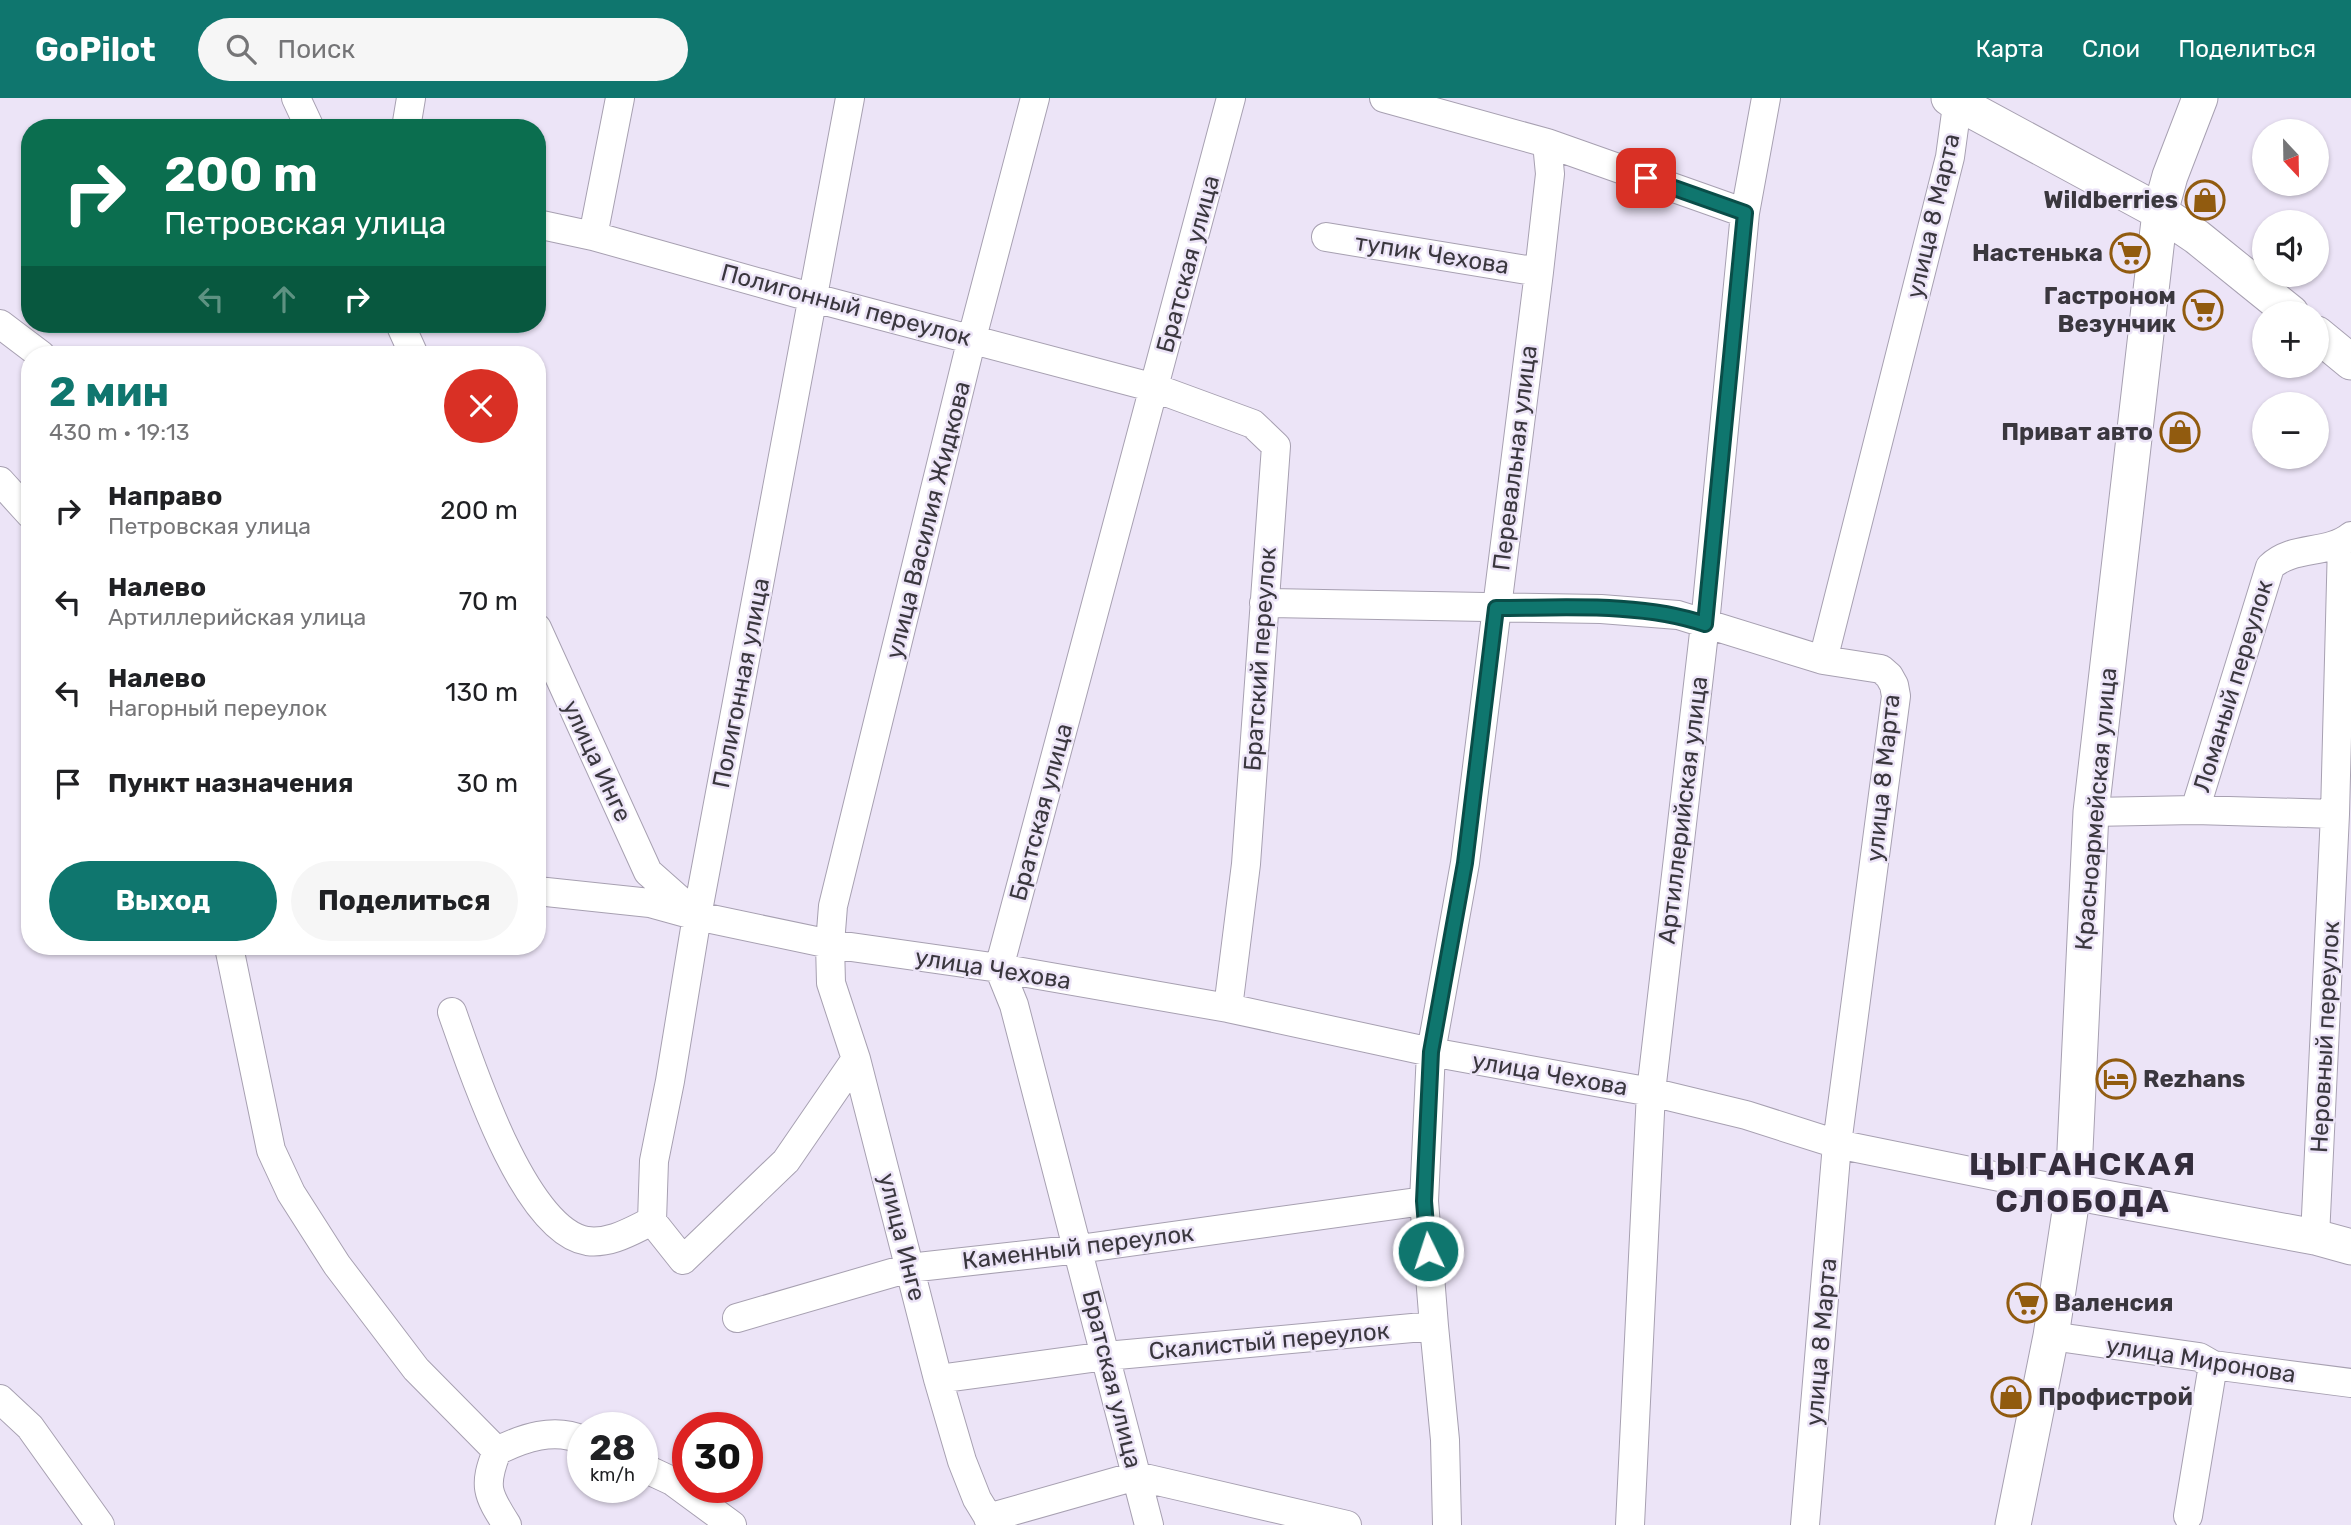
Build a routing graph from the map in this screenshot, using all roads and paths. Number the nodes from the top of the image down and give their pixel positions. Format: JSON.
{"nodes":[{"id":1,"x":296,"y":98,"type":"edge"},
{"id":2,"x":411,"y":98,"type":"edge"},
{"id":3,"x":620,"y":98,"type":"edge"},
{"id":4,"x":850,"y":98,"type":"edge"},
{"id":5,"x":1035,"y":98,"type":"edge"},
{"id":6,"x":1231,"y":98,"type":"edge"},
{"id":7,"x":1384,"y":98,"type":"edge"},
{"id":8,"x":1766,"y":98,"type":"edge"},
{"id":9,"x":2200,"y":98,"type":"edge"},
{"id":10,"x":1955,"y":100,"type":"edge"},
{"id":11,"x":306,"y":119,"type":"edge"},
{"id":12,"x":408,"y":119,"type":"edge"},
{"id":13,"x":1547,"y":143,"type":"junction"},
{"id":14,"x":2160,"y":212,"type":"junction"},
{"id":15,"x":1745,"y":213,"type":"junction"},
{"id":16,"x":546,"y":226,"type":"edge"},
{"id":17,"x":593,"y":236,"type":"junction"},
{"id":18,"x":1326,"y":237,"type":"dead end"},
{"id":19,"x":1539,"y":272,"type":"junction"},
{"id":20,"x":814,"y":298,"type":"junction"},
{"id":21,"x":2276,"y":301,"type":"edge"},
{"id":22,"x":0,"y":324,"type":"edge"},
{"id":23,"x":972,"y":338,"type":"junction"},
{"id":24,"x":2329,"y":344,"type":"edge"},
{"id":25,"x":29,"y":346,"type":"edge"},
{"id":26,"x":2351,"y":362,"type":"edge"},
{"id":27,"x":1155,"y":388,"type":"junction"},
{"id":28,"x":0,"y":481,"type":"edge"},
{"id":29,"x":21,"y":504,"type":"edge"},
{"id":30,"x":2346,"y":540,"type":"edge"},
{"id":31,"x":1264,"y":603,"type":"junction"},
{"id":32,"x":1496,"y":608,"type":"junction"},
{"id":33,"x":1705,"y":624,"type":"junction"},
{"id":34,"x":546,"y":648,"type":"edge"},
{"id":35,"x":1824,"y":660,"type":"junction"},
{"id":36,"x":2195,"y":810,"type":"junction"},
{"id":37,"x":2091,"y":812,"type":"junction"},
{"id":38,"x":2335,"y":814,"type":"junction"},
{"id":39,"x":546,"y":892,"type":"edge"},
{"id":40,"x":697,"y":916,"type":"junction"},
{"id":41,"x":830,"y":944,"type":"junction"},
{"id":42,"x":231,"y":955,"type":"edge"},
{"id":43,"x":999,"y":968,"type":"junction"},
{"id":44,"x":1228,"y":1008,"type":"junction"},
{"id":45,"x":452,"y":1012,"type":"dead end"},
{"id":46,"x":1431,"y":1052,"type":"junction"},
{"id":47,"x":856,"y":1059,"type":"junction"},
{"id":48,"x":1651,"y":1092,"type":"junction"},
{"id":49,"x":1836,"y":1144,"type":"junction"},
{"id":50,"x":2073,"y":1192,"type":"junction"},
{"id":51,"x":1424,"y":1201,"type":"junction"},
{"id":52,"x":652,"y":1221,"type":"junction"},
{"id":53,"x":2315,"y":1237,"type":"junction"},
{"id":54,"x":2351,"y":1247,"type":"edge"},
{"id":55,"x":1079,"y":1249,"type":"junction"},
{"id":56,"x":909,"y":1268,"type":"junction"},
{"id":57,"x":737,"y":1318,"type":"dead end"},
{"id":58,"x":1434,"y":1326,"type":"junction"},
{"id":59,"x":2051,"y":1336,"type":"junction"},
{"id":60,"x":1106,"y":1356,"type":"junction"},
{"id":61,"x":2213,"y":1365,"type":"junction"},
{"id":62,"x":937,"y":1379,"type":"junction"},
{"id":63,"x":2351,"y":1383,"type":"edge"},
{"id":64,"x":0,"y":1399,"type":"edge"},
{"id":65,"x":567,"y":1435,"type":"edge"},
{"id":66,"x":497,"y":1451,"type":"junction"},
{"id":67,"x":658,"y":1474,"type":"edge"},
{"id":68,"x":1136,"y":1476,"type":"junction"},
{"id":69,"x":2188,"y":1516,"type":"dead end"},
{"id":70,"x":990,"y":1522,"type":"edge"},
{"id":71,"x":100,"y":1525,"type":"edge"},
{"id":72,"x":507,"y":1525,"type":"edge"},
{"id":73,"x":732,"y":1525,"type":"edge"},
{"id":74,"x":1149,"y":1525,"type":"edge"},
{"id":75,"x":1347,"y":1525,"type":"edge"},
{"id":76,"x":1447,"y":1525,"type":"edge"},
{"id":77,"x":1630,"y":1525,"type":"edge"},
{"id":78,"x":1805,"y":1525,"type":"edge"},
{"id":79,"x":2013,"y":1525,"type":"edge"}],
"edges":[{"from":1,"to":11,"type":"street"},
{"from":2,"to":12,"type":"street"},
{"from":3,"to":17,"type":"street"},
{"from":4,"to":20,"type":"street","name":"Полигонная улица"},
{"from":5,"to":23,"type":"street","name":"улица Василия Жидкова"},
{"from":6,"to":27,"type":"street","name":"Братская улица"},
{"from":7,"to":13,"type":"street"},
{"from":8,"to":15,"type":"street","name":"Артиллерийская улица"},
{"from":9,"to":14,"type":"main road","name":"Красноармейская улица"},
{"from":10,"to":14,"type":"main road"},
{"from":10,"to":35,"type":"street","name":"улица 8 Марта"},
{"from":13,"to":15,"type":"street"},
{"from":13,"to":19,"type":"street","name":"Перевальная улица"},
{"from":14,"to":21,"type":"main road"},
{"from":14,"to":37,"type":"main road","name":"Красноармейская улица"},
{"from":15,"to":33,"type":"street","name":"Артиллерийская улица"},
{"from":16,"to":17,"type":"street","name":"Полигонный переулок"},
{"from":17,"to":20,"type":"street","name":"Полигонный переулок"},
{"from":18,"to":19,"type":"street","name":"тупик Чехова"},
{"from":19,"to":32,"type":"street","name":"Перевальная улица"},
{"from":20,"to":23,"type":"street","name":"Полигонный переулок"},
{"from":20,"to":40,"type":"street","name":"Полигонная улица"},
{"from":22,"to":25,"type":"street"},
{"from":23,"to":27,"type":"street","name":"Полигонный переулок"},
{"from":23,"to":41,"type":"street","name":"улица Василия Жидкова"},
{"from":24,"to":26,"type":"main road"},
{"from":27,"to":31,"type":"street","name":"Братский переулок"},
{"from":27,"to":43,"type":"street","name":"Братская улица"},
{"from":28,"to":29,"type":"street"},
{"from":30,"to":36,"type":"street","name":"Ломаный переулок"},
{"from":30,"to":38,"type":"street","name":"Неровный переулок"},
{"from":31,"to":32,"type":"street"},
{"from":31,"to":44,"type":"street","name":"Братский переулок"},
{"from":32,"to":33,"type":"street"},
{"from":32,"to":46,"type":"street","name":"Перевальная улица"},
{"from":33,"to":35,"type":"street"},
{"from":33,"to":48,"type":"street","name":"Артиллерийская улица"},
{"from":34,"to":40,"type":"street","name":"улица Инге"},
{"from":35,"to":49,"type":"street","name":"улица 8 Марта"},
{"from":36,"to":37,"type":"street","name":"Ломаный переулок"},
{"from":36,"to":38,"type":"street","name":"Ломаный переулок"},
{"from":37,"to":50,"type":"main road","name":"Красноармейская улица"},
{"from":38,"to":53,"type":"street","name":"Неровный переулок"},
{"from":39,"to":40,"type":"street","name":"улица Чехова"},
{"from":40,"to":41,"type":"street","name":"улица Чехова"},
{"from":40,"to":52,"type":"street","name":"Полигонная улица"},
{"from":41,"to":43,"type":"street","name":"улица Чехова"},
{"from":41,"to":47,"type":"street","name":"улица Инге"},
{"from":42,"to":66,"type":"street"},
{"from":43,"to":44,"type":"street","name":"улица Чехова"},
{"from":43,"to":55,"type":"street","name":"Братская улица"},
{"from":44,"to":46,"type":"street","name":"улица Чехова"},
{"from":45,"to":52,"type":"street"},
{"from":46,"to":48,"type":"street","name":"улица Чехова"},
{"from":46,"to":51,"type":"street","name":"Перевальная улица"},
{"from":47,"to":52,"type":"street"},
{"from":47,"to":56,"type":"street","name":"улица Инге"},
{"from":48,"to":49,"type":"street","name":"улица Чехова"},
{"from":48,"to":77,"type":"street","name":"Артиллерийская улица"},
{"from":49,"to":50,"type":"street","name":"улица Чехова"},
{"from":49,"to":78,"type":"street","name":"улица 8 Марта"},
{"from":50,"to":53,"type":"main road","name":"улица Чехова"},
{"from":50,"to":59,"type":"main road","name":"Красноармейская улица"},
{"from":51,"to":55,"type":"street","name":"Каменный переулок"},
{"from":51,"to":58,"type":"street","name":"Перевальная улица"},
{"from":53,"to":54,"type":"main road","name":"улица Чехова"},
{"from":55,"to":56,"type":"street","name":"Каменный переулок"},
{"from":55,"to":60,"type":"street","name":"Братская улица"},
{"from":56,"to":57,"type":"street","name":"Каменный переулок"},
{"from":56,"to":62,"type":"street","name":"улица Инге"},
{"from":58,"to":60,"type":"street","name":"Скалистый переулок"},
{"from":58,"to":76,"type":"street","name":"Перевальная улица"},
{"from":59,"to":61,"type":"street","name":"улица Миронова"},
{"from":59,"to":79,"type":"main road","name":"Красноармейская улица"},
{"from":60,"to":62,"type":"street","name":"Скалистый переулок"},
{"from":60,"to":68,"type":"street","name":"Братская улица"},
{"from":61,"to":63,"type":"street","name":"улица Миронова"},
{"from":61,"to":69,"type":"street"},
{"from":62,"to":70,"type":"street","name":"улица Инге"},
{"from":64,"to":71,"type":"street"},
{"from":65,"to":66,"type":"street"},
{"from":66,"to":72,"type":"street"},
{"from":67,"to":73,"type":"street"},
{"from":68,"to":70,"type":"street"},
{"from":68,"to":74,"type":"street","name":"Братская улица"},
{"from":68,"to":75,"type":"street"}]}
